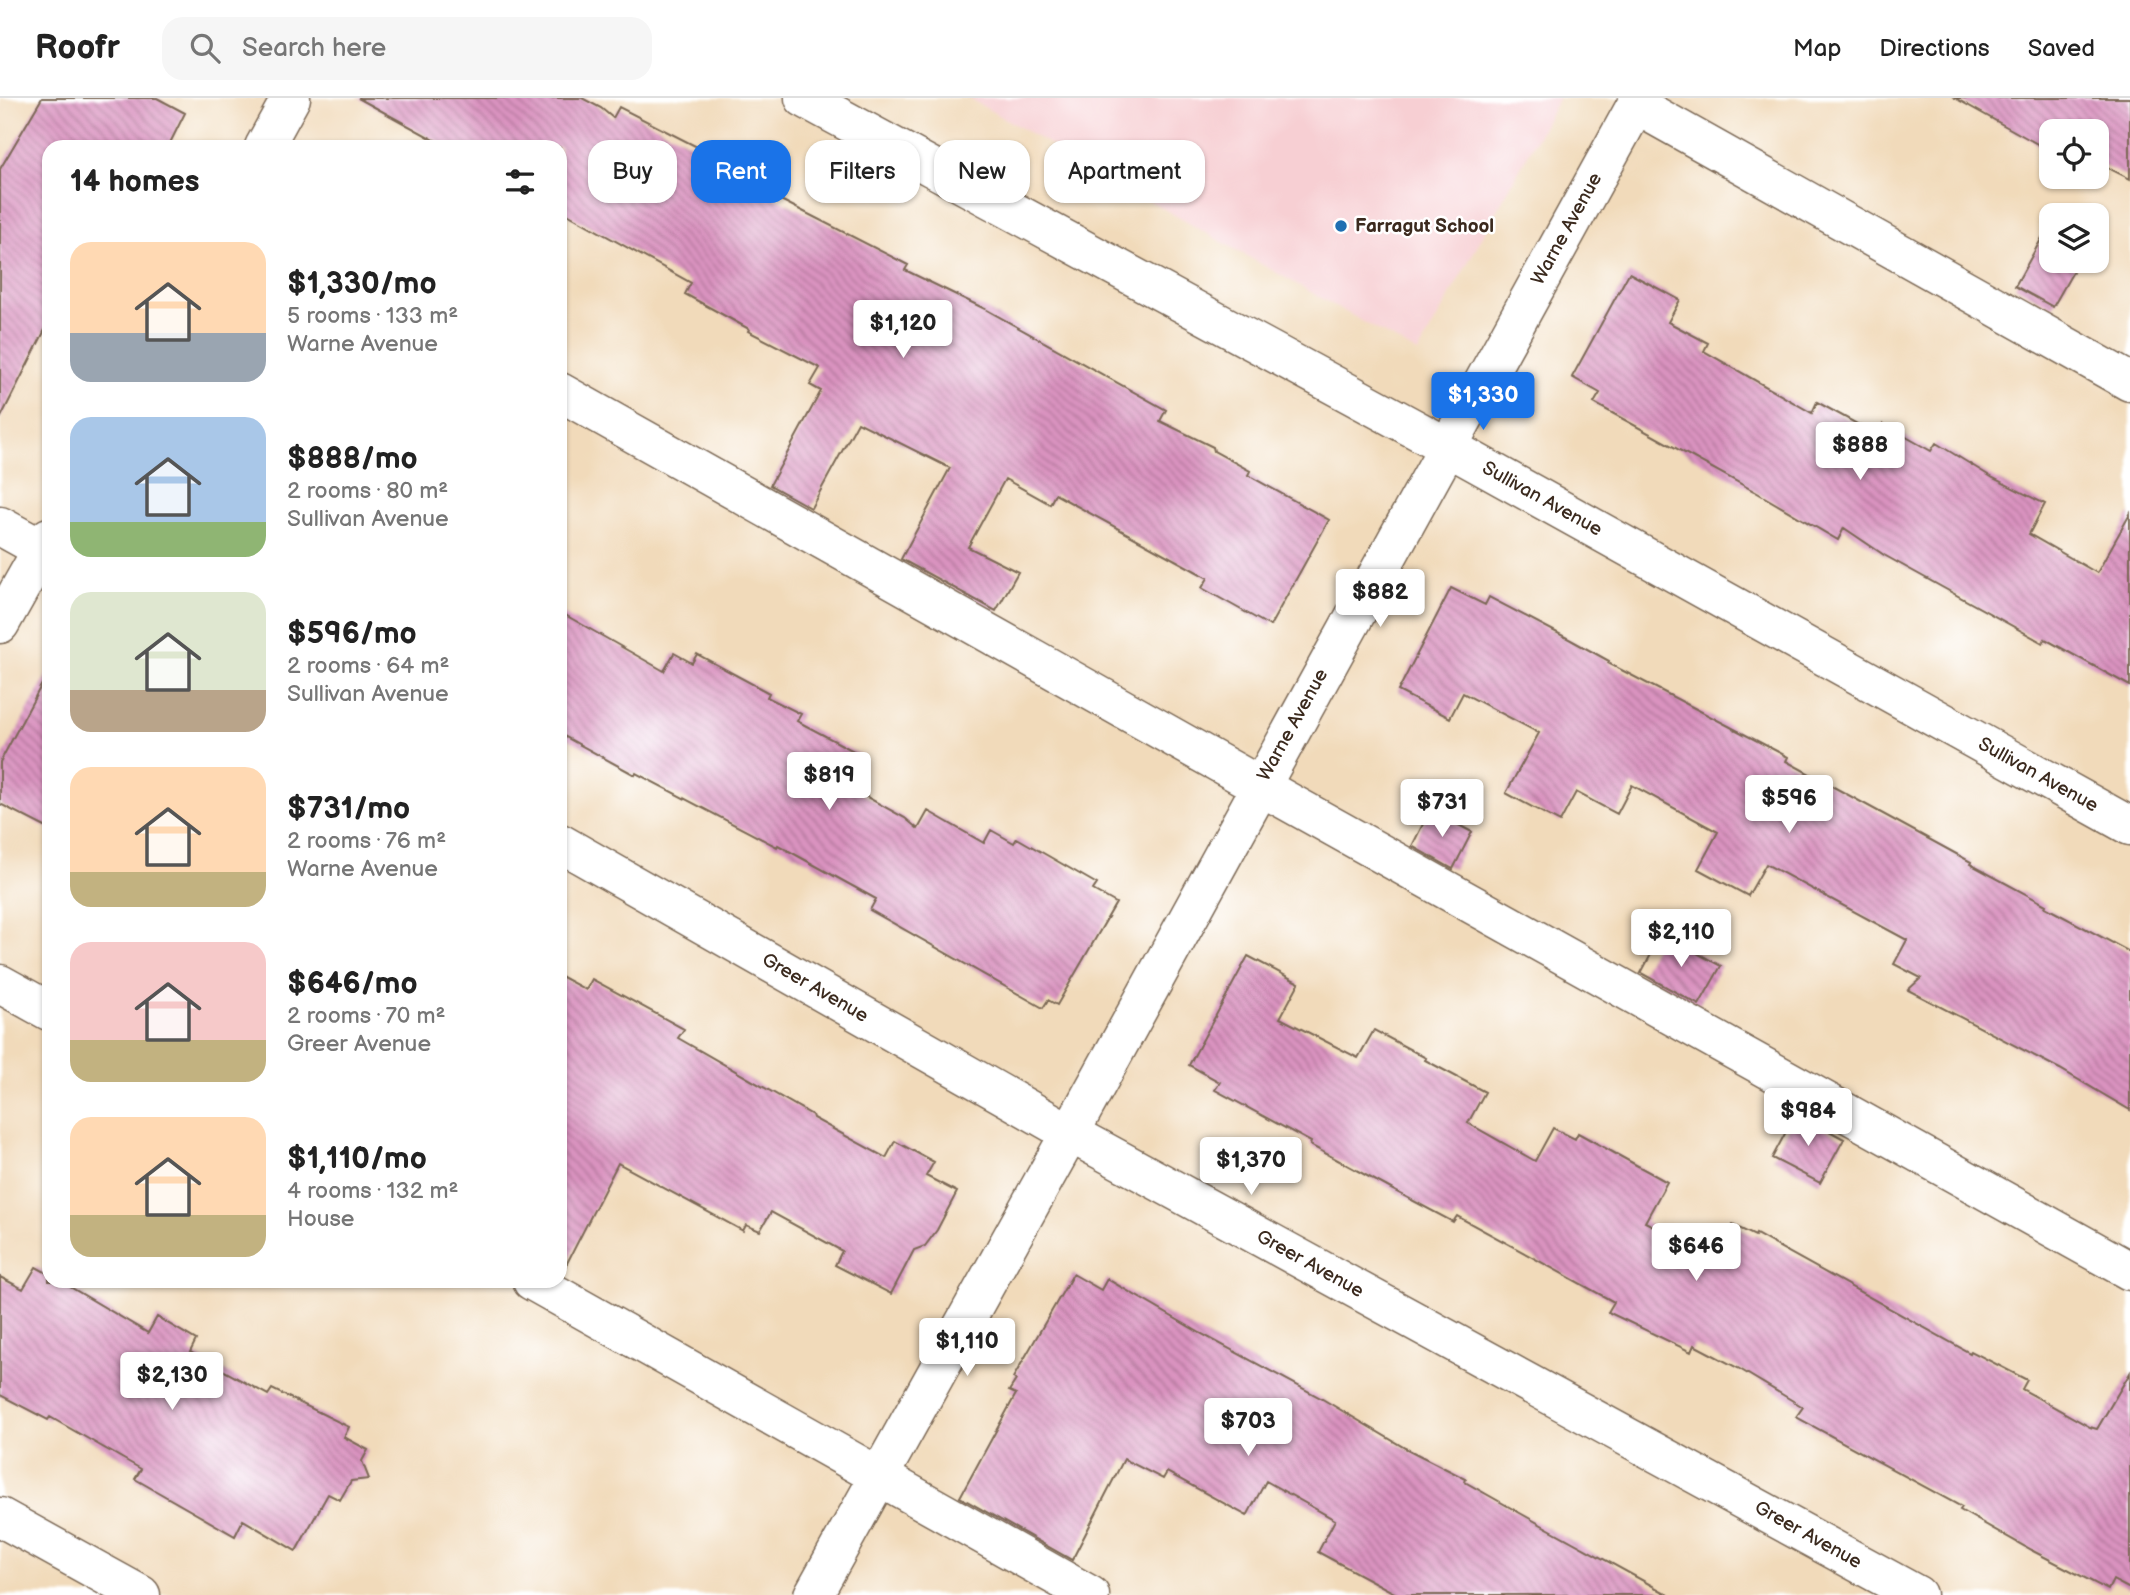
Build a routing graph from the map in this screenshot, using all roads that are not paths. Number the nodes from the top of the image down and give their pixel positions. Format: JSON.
{"nodes":[{"id":1,"x":291,"y":98,"type":"edge"},
{"id":2,"x":804,"y":98,"type":"edge"},
{"id":3,"x":1638,"y":102,"type":"edge"},
{"id":4,"x":268,"y":140,"type":"edge"},
{"id":5,"x":2130,"y":382,"type":"edge"},
{"id":6,"x":567,"y":396,"type":"edge"},
{"id":7,"x":1448,"y":447,"type":"junction"},
{"id":8,"x":0,"y":526,"type":"edge"},
{"id":9,"x":42,"y":544,"type":"edge"},
{"id":10,"x":42,"y":554,"type":"edge"},
{"id":11,"x":0,"y":624,"type":"edge"},
{"id":12,"x":1260,"y":786,"type":"junction"},
{"id":13,"x":2130,"y":826,"type":"edge"},
{"id":14,"x":567,"y":847,"type":"edge"},
{"id":15,"x":0,"y":984,"type":"edge"},
{"id":16,"x":42,"y":1007,"type":"edge"},
{"id":17,"x":1070,"y":1133,"type":"junction"},
{"id":18,"x":2130,"y":1271,"type":"edge"},
{"id":19,"x":545,"y":1288,"type":"edge"},
{"id":20,"x":879,"y":1475,"type":"junction"},
{"id":21,"x":0,"y":1517,"type":"edge"},
{"id":22,"x":141,"y":1595,"type":"edge"},
{"id":23,"x":813,"y":1595,"type":"edge"},
{"id":24,"x":1090,"y":1595,"type":"edge"},
{"id":25,"x":1917,"y":1595,"type":"edge"}],
"edges":[{"from":1,"to":4,"type":"street"},
{"from":2,"to":7,"type":"street","name":"Sullivan Avenue"},
{"from":3,"to":5,"type":"street"},
{"from":3,"to":7,"type":"street","name":"Warne Avenue"},
{"from":6,"to":12,"type":"street"},
{"from":7,"to":12,"type":"street","name":"Warne Avenue"},
{"from":7,"to":13,"type":"street","name":"Sullivan Avenue"},
{"from":8,"to":9,"type":"street"},
{"from":10,"to":11,"type":"street"},
{"from":12,"to":17,"type":"street","name":"Warne Avenue"},
{"from":12,"to":18,"type":"street"},
{"from":14,"to":17,"type":"street","name":"Greer Avenue"},
{"from":15,"to":16,"type":"street"},
{"from":17,"to":20,"type":"street","name":"Warne Avenue"},
{"from":17,"to":25,"type":"street","name":"Greer Avenue"},
{"from":19,"to":20,"type":"street"},
{"from":20,"to":23,"type":"street","name":"Warne Avenue"},
{"from":20,"to":24,"type":"street"},
{"from":21,"to":22,"type":"street"}]}
